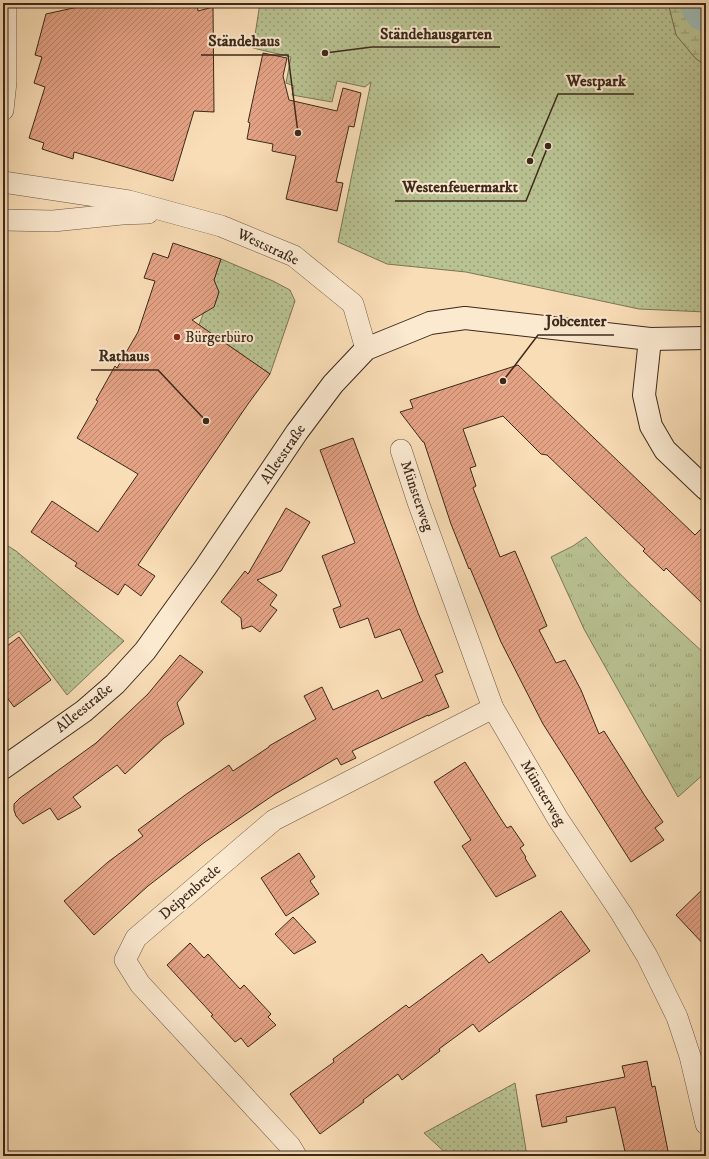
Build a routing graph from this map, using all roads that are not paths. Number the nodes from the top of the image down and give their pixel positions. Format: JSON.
{"nodes":[{"id":1,"x":6,"y":3,"type":"edge"},
{"id":2,"x":3,"y":110,"type":"edge"},
{"id":3,"x":3,"y":182,"type":"edge"},
{"id":4,"x":173,"y":212,"type":"junction"},
{"id":5,"x":3,"y":220,"type":"edge"},
{"id":6,"x":706,"y":338,"type":"edge"},
{"id":7,"x":650,"y":339,"type":"junction"},
{"id":8,"x":366,"y":349,"type":"junction"},
{"id":9,"x":401,"y":450,"type":"dead end"},
{"id":10,"x":706,"y":489,"type":"edge"},
{"id":11,"x":493,"y":708,"type":"junction"},
{"id":12,"x":3,"y":768,"type":"edge"},
{"id":13,"x":706,"y":1124,"type":"edge"},
{"id":14,"x":296,"y":1156,"type":"edge"}],
"edges":[{"from":1,"to":2,"type":"street"},
{"from":3,"to":4,"type":"street","name":"Weststraße"},
{"from":4,"to":5,"type":"street","name":"Weststraße"},
{"from":4,"to":8,"type":"street","name":"Weststraße"},
{"from":6,"to":7,"type":"main road","name":"Alleestraße"},
{"from":7,"to":8,"type":"main road","name":"Alleestraße"},
{"from":7,"to":10,"type":"main road"},
{"from":8,"to":12,"type":"main road","name":"Alleestraße"},
{"from":9,"to":11,"type":"street","name":"Münsterweg"},
{"from":11,"to":13,"type":"street","name":"Münsterweg"},
{"from":11,"to":14,"type":"street","name":"Deipenbrede"}]}
